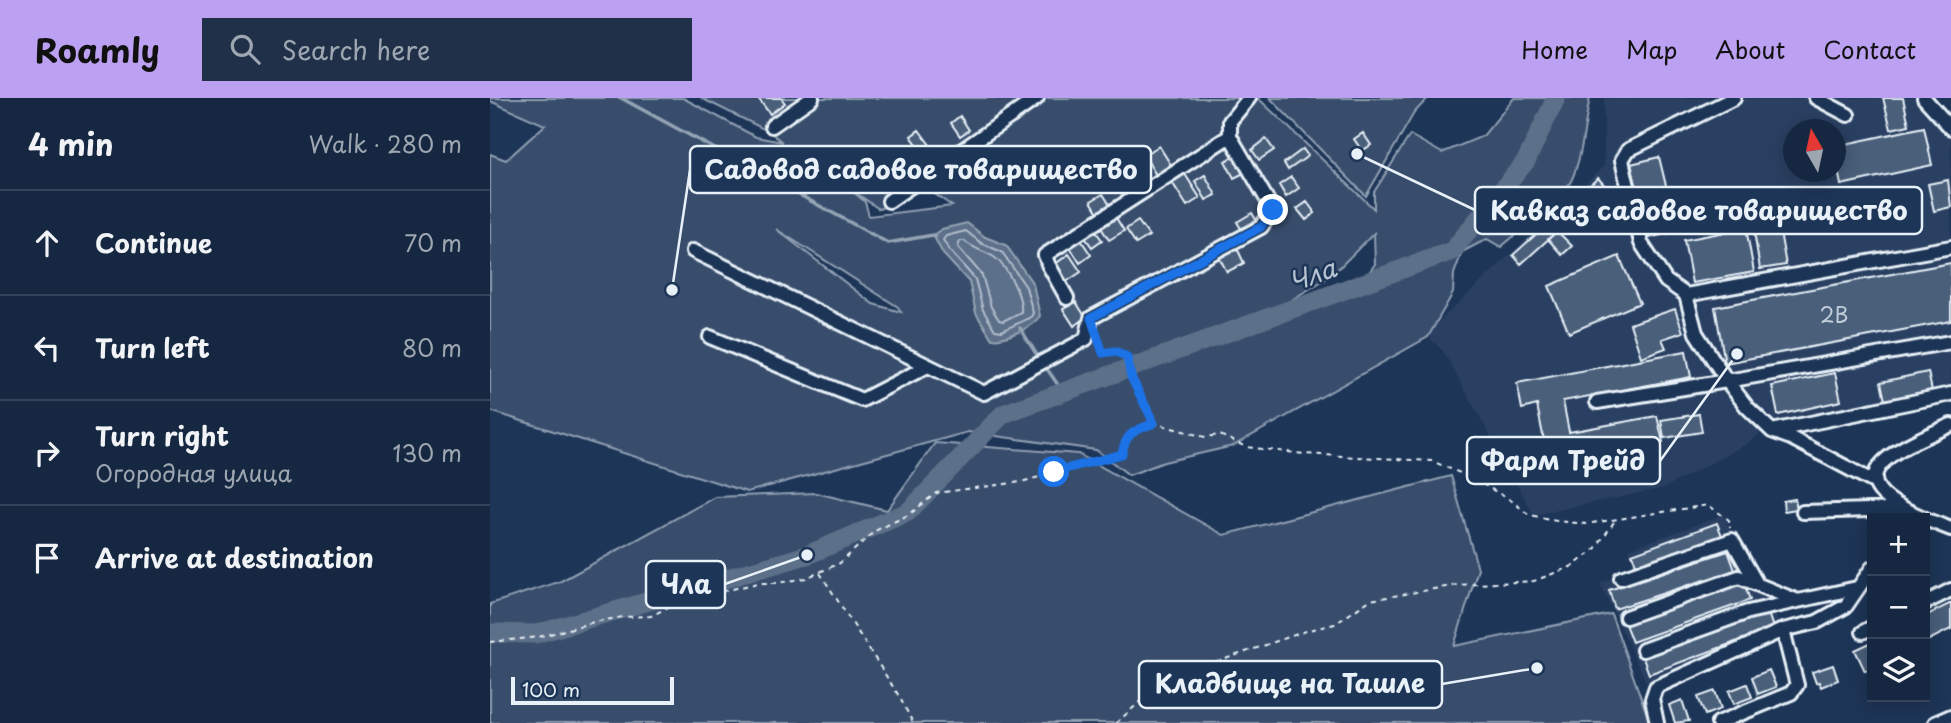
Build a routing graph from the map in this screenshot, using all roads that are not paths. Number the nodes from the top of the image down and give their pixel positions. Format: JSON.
{"nodes":[{"id":1,"x":812,"y":98,"type":"edge"},
{"id":2,"x":1037,"y":98,"type":"edge"},
{"id":3,"x":1249,"y":98,"type":"edge"},
{"id":4,"x":1734,"y":98,"type":"edge"},
{"id":5,"x":1816,"y":98,"type":"edge"},
{"id":6,"x":1924,"y":98,"type":"edge"},
{"id":7,"x":1951,"y":106,"type":"edge"},
{"id":8,"x":1848,"y":115,"type":"dead end"},
{"id":9,"x":1941,"y":116,"type":"junction"},
{"id":10,"x":772,"y":125,"type":"dead end"},
{"id":11,"x":1951,"y":128,"type":"edge"},
{"id":12,"x":1230,"y":136,"type":"junction"},
{"id":13,"x":889,"y":201,"type":"dead end"},
{"id":14,"x":1951,"y":247,"type":"edge"},
{"id":15,"x":694,"y":251,"type":"dead end"},
{"id":16,"x":1686,"y":295,"type":"junction"},
{"id":17,"x":1067,"y":298,"type":"dead end"},
{"id":18,"x":710,"y":337,"type":"dead end"},
{"id":19,"x":1951,"y":342,"type":"edge"},
{"id":20,"x":928,"y":366,"type":"junction"},
{"id":21,"x":1727,"y":381,"type":"junction"},
{"id":22,"x":1951,"y":394,"type":"edge"},
{"id":23,"x":1597,"y":402,"type":"dead end"},
{"id":24,"x":1951,"y":425,"type":"edge"},
{"id":25,"x":1772,"y":431,"type":"junction"},
{"id":26,"x":1874,"y":482,"type":"junction"},
{"id":27,"x":1903,"y":509,"type":"junction"},
{"id":28,"x":1803,"y":512,"type":"dead end"},
{"id":29,"x":1910,"y":513,"type":"edge"},
{"id":30,"x":1930,"y":523,"type":"edge"},
{"id":31,"x":1951,"y":529,"type":"edge"},
{"id":32,"x":1867,"y":575,"type":"edge"},
{"id":33,"x":1621,"y":578,"type":"dead end"},
{"id":34,"x":1757,"y":584,"type":"junction"},
{"id":35,"x":1857,"y":588,"type":"junction"},
{"id":36,"x":1951,"y":590,"type":"edge"},
{"id":37,"x":1930,"y":600,"type":"edge"},
{"id":38,"x":1799,"y":601,"type":"junction"},
{"id":39,"x":1626,"y":617,"type":"dead end"},
{"id":40,"x":1783,"y":630,"type":"junction"},
{"id":41,"x":1643,"y":650,"type":"dead end"},
{"id":42,"x":1951,"y":716,"type":"edge"},
{"id":43,"x":1657,"y":723,"type":"edge"},
{"id":44,"x":1718,"y":723,"type":"edge"},
{"id":45,"x":1935,"y":723,"type":"edge"}],
"edges":[{"from":1,"to":10,"type":"street"},
{"from":2,"to":13,"type":"street"},
{"from":3,"to":12,"type":"street"},
{"from":4,"to":16,"type":"street"},
{"from":5,"to":8,"type":"street"},
{"from":6,"to":9,"type":"street"},
{"from":7,"to":9,"type":"street"},
{"from":9,"to":11,"type":"street"},
{"from":12,"to":17,"type":"street"},
{"from":12,"to":20,"type":"street"},
{"from":14,"to":16,"type":"street"},
{"from":15,"to":20,"type":"street"},
{"from":16,"to":21,"type":"street"},
{"from":18,"to":20,"type":"street"},
{"from":19,"to":21,"type":"street"},
{"from":21,"to":23,"type":"street"},
{"from":21,"to":25,"type":"street"},
{"from":22,"to":25,"type":"street"},
{"from":24,"to":26,"type":"street"},
{"from":25,"to":26,"type":"street"},
{"from":26,"to":27,"type":"street"},
{"from":27,"to":28,"type":"street"},
{"from":27,"to":29,"type":"street"},
{"from":30,"to":31,"type":"street"},
{"from":32,"to":35,"type":"street"},
{"from":33,"to":34,"type":"street"},
{"from":34,"to":38,"type":"street"},
{"from":34,"to":39,"type":"street"},
{"from":35,"to":38,"type":"street"},
{"from":35,"to":40,"type":"street"},
{"from":36,"to":37,"type":"street"},
{"from":38,"to":41,"type":"street"},
{"from":40,"to":43,"type":"street"},
{"from":40,"to":44,"type":"street"},
{"from":42,"to":45,"type":"street"}]}
